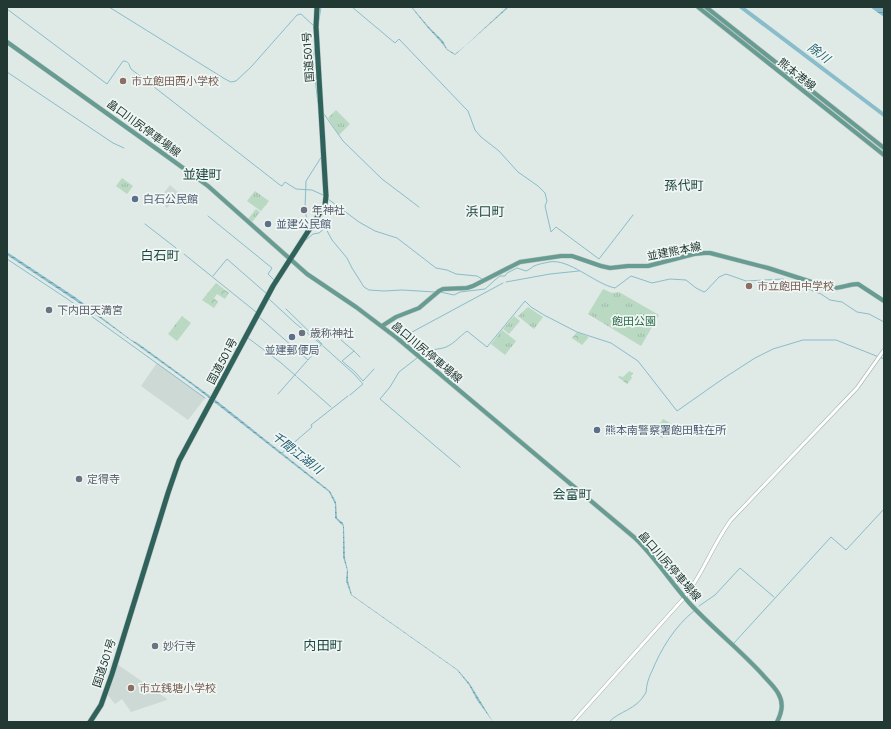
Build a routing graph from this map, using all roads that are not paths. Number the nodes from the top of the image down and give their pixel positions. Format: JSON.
{"nodes":[{"id":1,"x":318,"y":7,"type":"edge"},
{"id":2,"x":698,"y":7,"type":"edge"},
{"id":3,"x":706,"y":7,"type":"edge"},
{"id":4,"x":716,"y":18,"type":"junction"},
{"id":5,"x":7,"y":42,"type":"edge"},
{"id":6,"x":760,"y":50,"type":"junction"},
{"id":7,"x":757,"y":54,"type":"junction"},
{"id":8,"x":818,"y":96,"type":"junction"},
{"id":9,"x":815,"y":100,"type":"junction"},
{"id":10,"x":877,"y":143,"type":"junction"},
{"id":11,"x":875,"y":147,"type":"junction"},
{"id":12,"x":884,"y":148,"type":"edge"},
{"id":13,"x":884,"y":156,"type":"edge"},
{"id":14,"x":292,"y":259,"type":"junction"},
{"id":15,"x":884,"y":301,"type":"edge"},
{"id":16,"x":382,"y":326,"type":"junction"},
{"id":17,"x":884,"y":350,"type":"edge"},
{"id":18,"x":684,"y":598,"type":"junction"},
{"id":19,"x":90,"y":722,"type":"edge"},
{"id":20,"x":573,"y":722,"type":"edge"},
{"id":21,"x":778,"y":722,"type":"edge"}],
"edges":[{"from":1,"to":14,"type":"highway","name":"国道501号"},
{"from":2,"to":4,"type":"main road","name":"熊本港線"},
{"from":3,"to":4,"type":"main road","name":"熊本港線"},
{"from":4,"to":6,"type":"main road","name":"熊本港線"},
{"from":4,"to":7,"type":"main road","name":"熊本港線"},
{"from":5,"to":14,"type":"main road","name":"畠口川尻停車場線"},
{"from":6,"to":7,"type":"main road"},
{"from":6,"to":8,"type":"main road","name":"熊本港線"},
{"from":7,"to":9,"type":"main road","name":"熊本港線"},
{"from":8,"to":9,"type":"main road"},
{"from":8,"to":10,"type":"main road","name":"熊本港線"},
{"from":9,"to":11,"type":"main road","name":"熊本港線"},
{"from":10,"to":11,"type":"street"},
{"from":10,"to":12,"type":"main road","name":"熊本港線"},
{"from":11,"to":13,"type":"main road","name":"熊本港線"},
{"from":14,"to":16,"type":"main road","name":"畠口川尻停車場線"},
{"from":14,"to":19,"type":"highway","name":"国道501号"},
{"from":15,"to":16,"type":"main road","name":"並建熊本線"},
{"from":16,"to":18,"type":"main road","name":"畠口川尻停車場線"},
{"from":17,"to":18,"type":"street"},
{"from":18,"to":20,"type":"street"},
{"from":18,"to":21,"type":"main road","name":"畠口川尻停車場線"}]}
